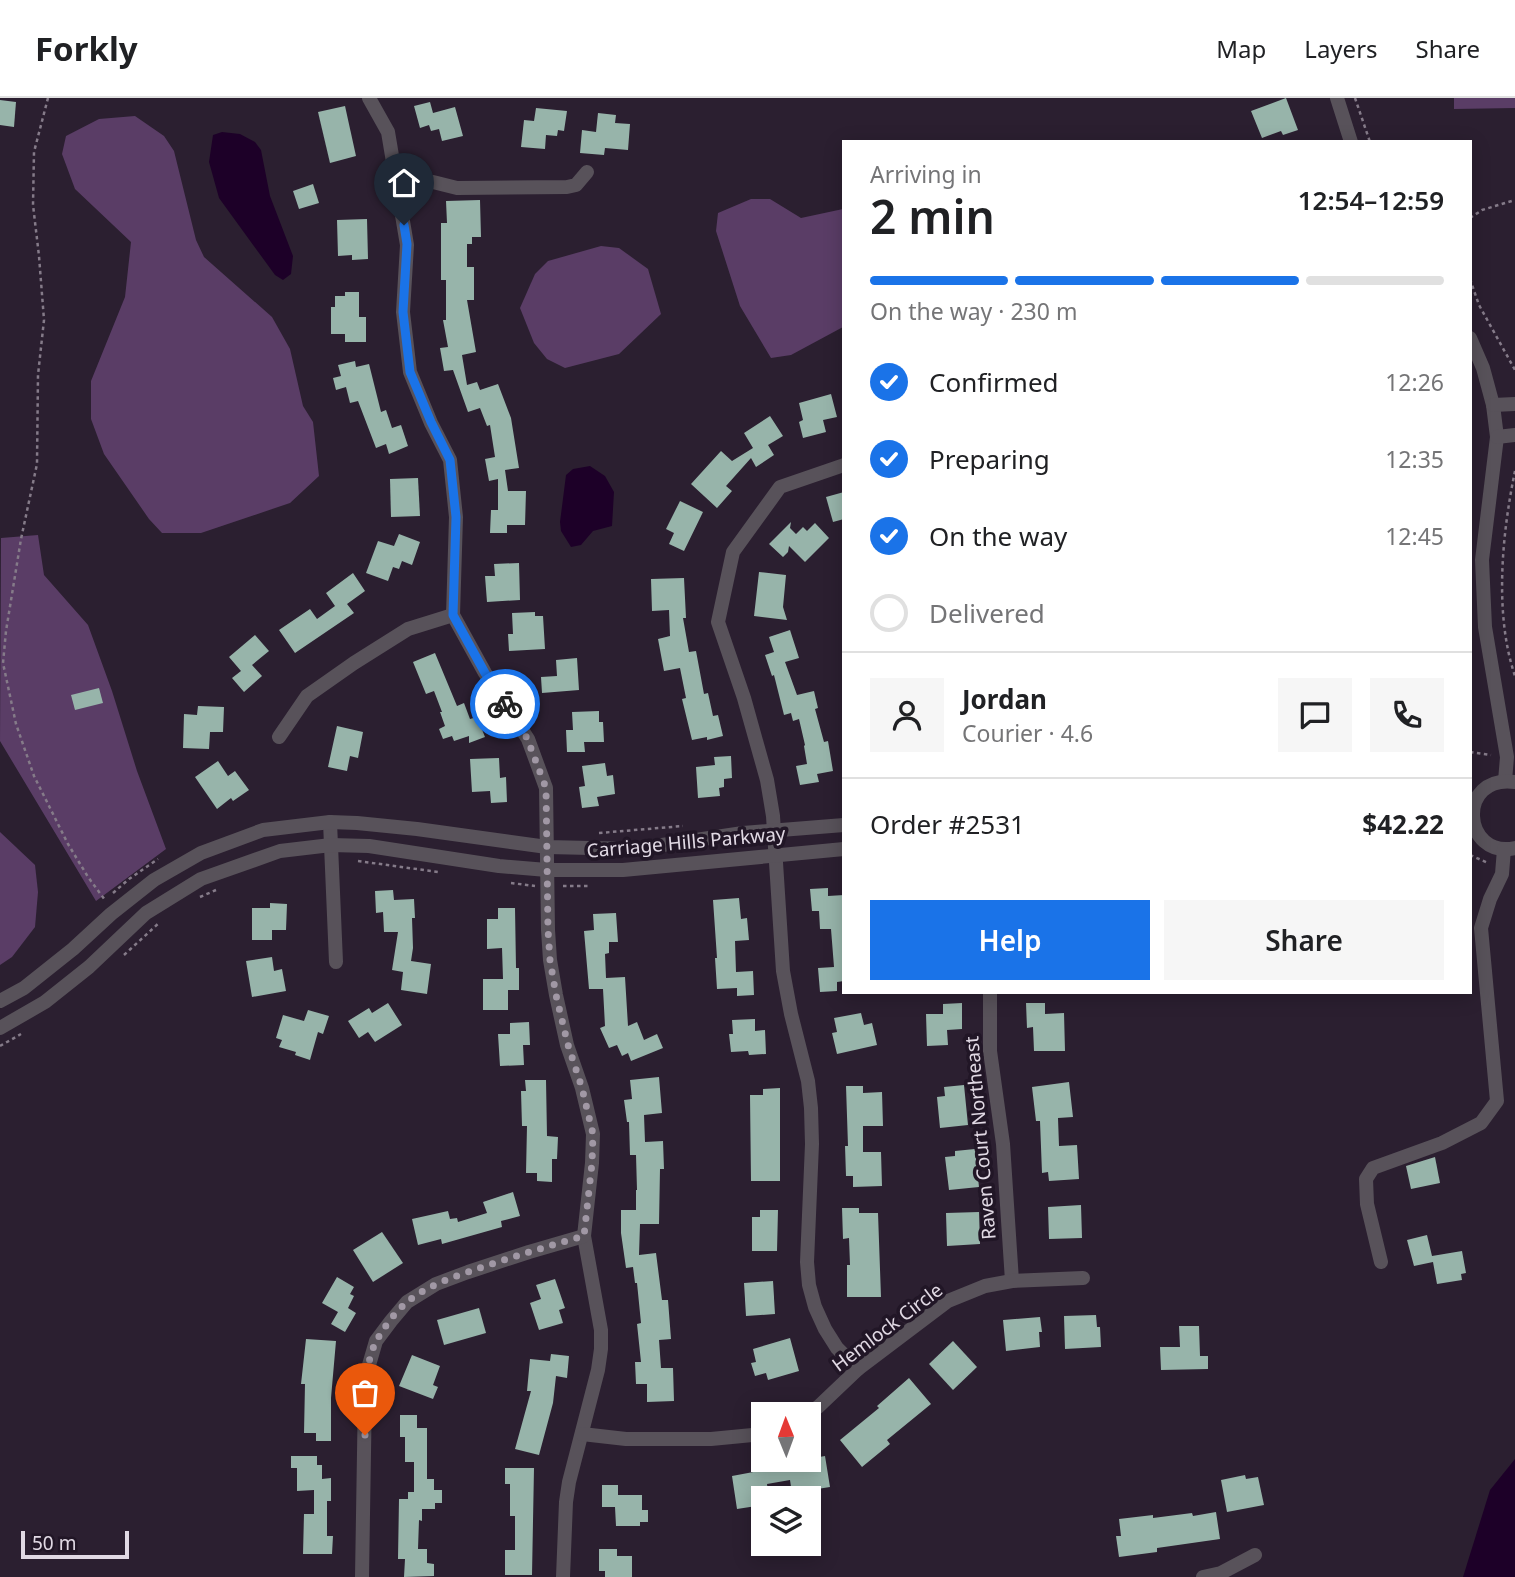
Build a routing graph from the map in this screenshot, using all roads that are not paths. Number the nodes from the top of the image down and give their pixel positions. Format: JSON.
{"nodes":[{"id":1,"x":369,"y":98,"type":"edge"},
{"id":2,"x":1337,"y":98,"type":"edge"},
{"id":3,"x":1350,"y":140,"type":"edge"},
{"id":4,"x":587,"y":173,"type":"dead end"},
{"id":5,"x":397,"y":184,"type":"junction"},
{"id":6,"x":1472,"y":343,"type":"edge"},
{"id":7,"x":1515,"y":404,"type":"edge"},
{"id":8,"x":1493,"y":405,"type":"junction"},
{"id":9,"x":1515,"y":435,"type":"edge"},
{"id":10,"x":1497,"y":437,"type":"junction"},
{"id":11,"x":842,"y":466,"type":"edge"},
{"id":12,"x":453,"y":615,"type":"junction"},
{"id":13,"x":279,"y":737,"type":"dead end"},
{"id":14,"x":1510,"y":781,"type":"edge"},
{"id":15,"x":1475,"y":796,"type":"edge"},
{"id":16,"x":330,"y":822,"type":"junction"},
{"id":17,"x":842,"y":825,"type":"edge"},
{"id":18,"x":774,"y":831,"type":"junction"},
{"id":19,"x":1475,"y":835,"type":"edge"},
{"id":20,"x":331,"y":845,"type":"junction"},
{"id":21,"x":547,"y":848,"type":"junction"},
{"id":22,"x":1510,"y":848,"type":"edge"},
{"id":23,"x":842,"y":849,"type":"edge"},
{"id":24,"x":775,"y":855,"type":"junction"},
{"id":25,"x":547,"y":870,"type":"junction"},
{"id":26,"x":336,"y":962,"type":"dead end"},
{"id":27,"x":990,"y":994,"type":"edge"},
{"id":28,"x":0,"y":1001,"type":"edge"},
{"id":29,"x":0,"y":1028,"type":"edge"},
{"id":30,"x":584,"y":1236,"type":"junction"},
{"id":31,"x":1381,"y":1262,"type":"dead end"},
{"id":32,"x":1083,"y":1279,"type":"dead end"},
{"id":33,"x":1012,"y":1281,"type":"junction"},
{"id":34,"x":858,"y":1369,"type":"junction"},
{"id":35,"x":821,"y":1405,"type":"edge"},
{"id":36,"x":582,"y":1434,"type":"junction"},
{"id":37,"x":751,"y":1435,"type":"edge"},
{"id":38,"x":1255,"y":1555,"type":"dead end"},
{"id":39,"x":362,"y":1577,"type":"edge"},
{"id":40,"x":563,"y":1577,"type":"edge"},
{"id":41,"x":1203,"y":1577,"type":"edge"}],
"edges":[{"from":1,"to":5,"type":"street"},
{"from":2,"to":3,"type":"street"},
{"from":4,"to":5,"type":"street"},
{"from":5,"to":12,"type":"street"},
{"from":6,"to":8,"type":"street"},
{"from":7,"to":8,"type":"street"},
{"from":8,"to":10,"type":"street"},
{"from":9,"to":10,"type":"street"},
{"from":10,"to":14,"type":"street"},
{"from":11,"to":18,"type":"street"},
{"from":12,"to":13,"type":"street"},
{"from":12,"to":21,"type":"street"},
{"from":14,"to":15,"type":"street"},
{"from":15,"to":19,"type":"street"},
{"from":16,"to":20,"type":"street"},
{"from":16,"to":21,"type":"street","name":"Carriage Hills Parkway"},
{"from":16,"to":28,"type":"street","name":"Carriage Hills Parkway"},
{"from":17,"to":18,"type":"street","name":"Carriage Hills Parkway"},
{"from":18,"to":21,"type":"street","name":"Carriage Hills Parkway"},
{"from":18,"to":24,"type":"street"},
{"from":19,"to":22,"type":"street"},
{"from":20,"to":25,"type":"street","name":"Carriage Hills Parkway"},
{"from":20,"to":26,"type":"street"},
{"from":20,"to":29,"type":"street","name":"Carriage Hills Parkway"},
{"from":21,"to":25,"type":"street"},
{"from":22,"to":31,"type":"street"},
{"from":23,"to":24,"type":"street","name":"Carriage Hills Parkway"},
{"from":24,"to":25,"type":"street","name":"Carriage Hills Parkway"},
{"from":24,"to":34,"type":"street"},
{"from":25,"to":30,"type":"street"},
{"from":27,"to":33,"type":"street","name":"Raven Court Northeast"},
{"from":30,"to":36,"type":"street"},
{"from":30,"to":39,"type":"street"},
{"from":32,"to":33,"type":"street","name":"Hemlock Circle"},
{"from":33,"to":34,"type":"street","name":"Hemlock Circle"},
{"from":34,"to":35,"type":"street","name":"Hemlock Circle"},
{"from":36,"to":37,"type":"street"},
{"from":36,"to":40,"type":"street"},
{"from":38,"to":41,"type":"street"}]}
